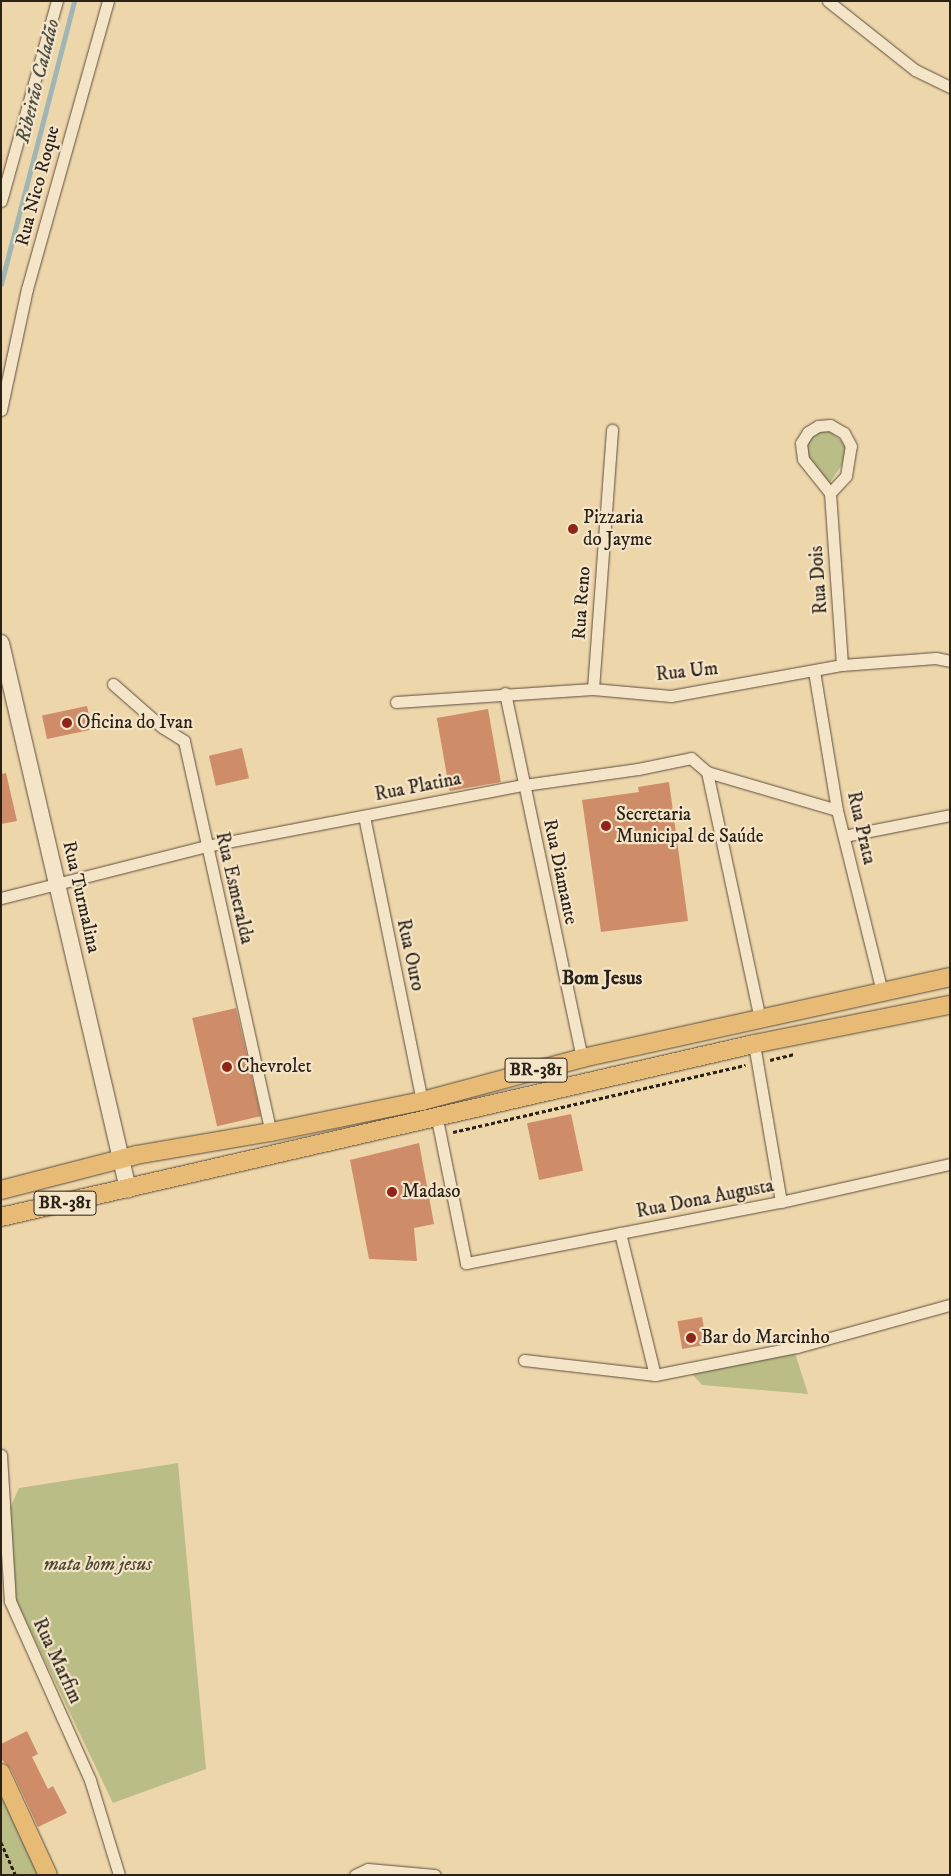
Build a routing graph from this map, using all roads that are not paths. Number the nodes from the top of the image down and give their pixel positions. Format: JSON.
{"nodes":[{"id":1,"x":57,"y":1,"type":"edge"},
{"id":2,"x":108,"y":1,"type":"edge"},
{"id":3,"x":828,"y":1,"type":"edge"},
{"id":4,"x":950,"y":88,"type":"edge"},
{"id":5,"x":1,"y":201,"type":"edge"},
{"id":6,"x":1,"y":410,"type":"edge"},
{"id":7,"x":612,"y":430,"type":"dead end"},
{"id":8,"x":830,"y":493,"type":"junction"},
{"id":9,"x":1,"y":643,"type":"edge"},
{"id":10,"x":950,"y":661,"type":"edge"},
{"id":11,"x":842,"y":665,"type":"junction"},
{"id":12,"x":814,"y":671,"type":"junction"},
{"id":13,"x":113,"y":684,"type":"dead end"},
{"id":14,"x":593,"y":689,"type":"junction"},
{"id":15,"x":505,"y":694,"type":"junction"},
{"id":16,"x":396,"y":702,"type":"dead end"},
{"id":17,"x":707,"y":772,"type":"junction"},
{"id":18,"x":524,"y":785,"type":"junction"},
{"id":19,"x":837,"y":810,"type":"junction"},
{"id":20,"x":364,"y":816,"type":"junction"},
{"id":21,"x":950,"y":816,"type":"edge"},
{"id":22,"x":844,"y":836,"type":"junction"},
{"id":23,"x":206,"y":846,"type":"junction"},
{"id":24,"x":57,"y":885,"type":"junction"},
{"id":25,"x":1,"y":898,"type":"edge"},
{"id":26,"x":950,"y":977,"type":"edge"},
{"id":27,"x":882,"y":992,"type":"junction"},
{"id":28,"x":950,"y":1005,"type":"edge"},
{"id":29,"x":760,"y":1019,"type":"junction"},
{"id":30,"x":754,"y":1044,"type":"junction"},
{"id":31,"x":582,"y":1058,"type":"junction"},
{"id":32,"x":422,"y":1101,"type":"junction"},
{"id":33,"x":437,"y":1118,"type":"junction"},
{"id":34,"x":272,"y":1132,"type":"junction"},
{"id":35,"x":121,"y":1160,"type":"junction"},
{"id":36,"x":950,"y":1164,"type":"edge"},
{"id":37,"x":128,"y":1189,"type":"junction"},
{"id":38,"x":1,"y":1190,"type":"edge"},
{"id":39,"x":782,"y":1202,"type":"junction"},
{"id":40,"x":1,"y":1217,"type":"edge"},
{"id":41,"x":620,"y":1234,"type":"junction"},
{"id":42,"x":950,"y":1305,"type":"edge"},
{"id":43,"x":524,"y":1360,"type":"dead end"},
{"id":44,"x":655,"y":1375,"type":"junction"},
{"id":45,"x":1,"y":1455,"type":"edge"},
{"id":46,"x":1,"y":1773,"type":"edge"},
{"id":47,"x":48,"y":1875,"type":"edge"},
{"id":48,"x":119,"y":1875,"type":"edge"},
{"id":49,"x":355,"y":1875,"type":"edge"},
{"id":50,"x":435,"y":1875,"type":"edge"}],
"edges":[{"from":1,"to":5,"type":"street"},
{"from":2,"to":6,"type":"street","name":"Rua Nico Roque"},
{"from":3,"to":4,"type":"street"},
{"from":7,"to":14,"type":"street","name":"Rua Reno"},
{"from":8,"to":8,"type":"street"},
{"from":8,"to":11,"type":"street","name":"Rua Dois"},
{"from":9,"to":24,"type":"main road","name":"Rua Turmalina"},
{"from":10,"to":11,"type":"street","name":"Rua Um"},
{"from":11,"to":12,"type":"street","name":"Rua Um"},
{"from":12,"to":14,"type":"street","name":"Rua Um"},
{"from":12,"to":19,"type":"street","name":"Rua Prata"},
{"from":13,"to":23,"type":"street","name":"Rua Esmeralda"},
{"from":14,"to":15,"type":"street","name":"Rua Um"},
{"from":15,"to":16,"type":"street","name":"Rua Um"},
{"from":15,"to":18,"type":"street","name":"Rua Diamante"},
{"from":17,"to":18,"type":"street","name":"Rua Platina"},
{"from":17,"to":19,"type":"street","name":"Rua Platina"},
{"from":17,"to":29,"type":"street"},
{"from":18,"to":20,"type":"street","name":"Rua Platina"},
{"from":18,"to":31,"type":"street","name":"Rua Diamante"},
{"from":19,"to":22,"type":"street","name":"Rua Prata"},
{"from":20,"to":23,"type":"street","name":"Rua Platina"},
{"from":20,"to":32,"type":"street","name":"Rua Ouro"},
{"from":21,"to":22,"type":"street"},
{"from":22,"to":27,"type":"street","name":"Rua Prata"},
{"from":23,"to":24,"type":"street","name":"Rua Platina"},
{"from":23,"to":34,"type":"street","name":"Rua Esmeralda"},
{"from":24,"to":25,"type":"street","name":"Rua Platina"},
{"from":24,"to":35,"type":"main road","name":"Rua Turmalina"},
{"from":26,"to":27,"type":"main road","number":"BR-381"},
{"from":27,"to":29,"type":"main road","number":"BR-381"},
{"from":28,"to":30,"type":"main road","number":"BR-381"},
{"from":29,"to":31,"type":"main road","number":"BR-381"},
{"from":30,"to":33,"type":"main road","number":"BR-381"},
{"from":30,"to":39,"type":"street"},
{"from":31,"to":32,"type":"main road","number":"BR-381"},
{"from":32,"to":34,"type":"main road","number":"BR-381"},
{"from":33,"to":37,"type":"main road","number":"BR-381"},
{"from":33,"to":41,"type":"street","name":"Rua Dona Augusta"},
{"from":34,"to":35,"type":"main road","number":"BR-381"},
{"from":35,"to":37,"type":"main road","name":"Rua Turmalina"},
{"from":35,"to":38,"type":"main road","number":"BR-381"},
{"from":36,"to":39,"type":"street","name":"Rua Dona Augusta"},
{"from":37,"to":40,"type":"main road","number":"BR-381"},
{"from":39,"to":41,"type":"street","name":"Rua Dona Augusta"},
{"from":41,"to":44,"type":"street"},
{"from":42,"to":44,"type":"street"},
{"from":43,"to":44,"type":"street"},
{"from":45,"to":48,"type":"street","name":"Rua Marfim"},
{"from":46,"to":47,"type":"main road"},
{"from":49,"to":50,"type":"street"}]}
